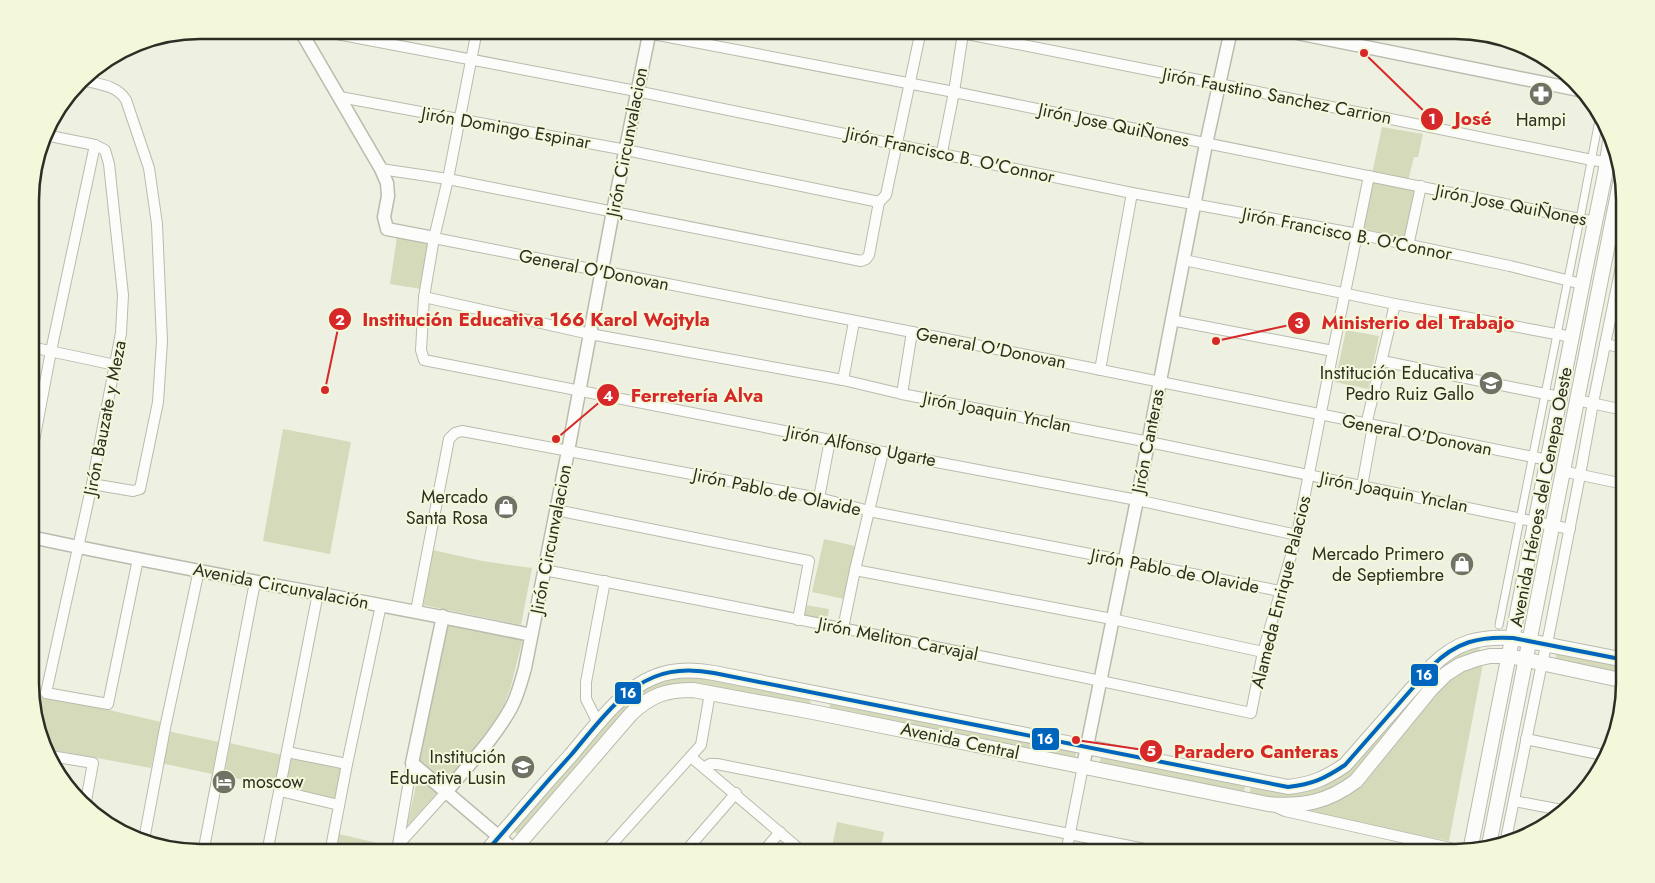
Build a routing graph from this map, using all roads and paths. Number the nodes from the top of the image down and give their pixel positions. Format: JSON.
{"nodes":[{"id":1,"x":305,"y":39,"type":"edge"},
{"id":2,"x":364,"y":39,"type":"edge"},
{"id":3,"x":475,"y":39,"type":"edge"},
{"id":4,"x":647,"y":39,"type":"edge"},
{"id":5,"x":684,"y":39,"type":"edge"},
{"id":6,"x":919,"y":39,"type":"edge"},
{"id":7,"x":962,"y":39,"type":"edge"},
{"id":8,"x":993,"y":39,"type":"edge"},
{"id":9,"x":1229,"y":39,"type":"edge"},
{"id":10,"x":1327,"y":39,"type":"edge"},
{"id":11,"x":472,"y":59,"type":"junction"},
{"id":12,"x":91,"y":82,"type":"edge"},
{"id":13,"x":911,"y":84,"type":"junction"},
{"id":14,"x":1219,"y":84,"type":"junction"},
{"id":15,"x":1571,"y":88,"type":"edge"},
{"id":16,"x":636,"y":91,"type":"junction"},
{"id":17,"x":954,"y":92,"type":"junction"},
{"id":18,"x":340,"y":97,"type":"junction"},
{"id":19,"x":460,"y":120,"type":"junction"},
{"id":20,"x":1598,"y":126,"type":"edge"},
{"id":21,"x":52,"y":136,"type":"edge"},
{"id":22,"x":898,"y":144,"type":"junction"},
{"id":23,"x":1206,"y":144,"type":"junction"},
{"id":24,"x":95,"y":145,"type":"junction"},
{"id":25,"x":626,"y":150,"type":"junction"},
{"id":26,"x":1609,"y":151,"type":"edge"},
{"id":27,"x":942,"y":152,"type":"junction"},
{"id":28,"x":1592,"y":160,"type":"junction"},
{"id":29,"x":1607,"y":162,"type":"junction"},
{"id":30,"x":381,"y":169,"type":"junction"},
{"id":31,"x":1370,"y":176,"type":"junction"},
{"id":32,"x":448,"y":179,"type":"junction"},
{"id":33,"x":1421,"y":186,"type":"junction"},
{"id":34,"x":1132,"y":192,"type":"junction"},
{"id":35,"x":878,"y":202,"type":"junction"},
{"id":36,"x":1194,"y":204,"type":"junction"},
{"id":37,"x":613,"y":211,"type":"junction"},
{"id":38,"x":1580,"y":219,"type":"junction"},
{"id":39,"x":1595,"y":222,"type":"junction"},
{"id":40,"x":1616,"y":231,"type":"edge"},
{"id":41,"x":1358,"y":234,"type":"junction"},
{"id":42,"x":434,"y":238,"type":"junction"},
{"id":43,"x":1408,"y":246,"type":"junction"},
{"id":44,"x":1184,"y":260,"type":"junction"},
{"id":45,"x":602,"y":272,"type":"junction"},
{"id":46,"x":1568,"y":280,"type":"junction"},
{"id":47,"x":1582,"y":284,"type":"junction"},
{"id":48,"x":1599,"y":286,"type":"junction"},
{"id":49,"x":1616,"y":289,"type":"edge"},
{"id":50,"x":1345,"y":293,"type":"junction"},
{"id":51,"x":424,"y":297,"type":"junction"},
{"id":52,"x":1395,"y":304,"type":"junction"},
{"id":53,"x":1616,"y":304,"type":"edge"},
{"id":54,"x":1171,"y":320,"type":"junction"},
{"id":55,"x":854,"y":322,"type":"junction"},
{"id":56,"x":912,"y":332,"type":"junction"},
{"id":57,"x":590,"y":334,"type":"junction"},
{"id":58,"x":1557,"y":334,"type":"junction"},
{"id":59,"x":1572,"y":337,"type":"junction"},
{"id":60,"x":1605,"y":344,"type":"junction"},
{"id":61,"x":1616,"y":346,"type":"edge"},
{"id":62,"x":39,"y":349,"type":"edge"},
{"id":63,"x":51,"y":351,"type":"junction"},
{"id":64,"x":1332,"y":351,"type":"junction"},
{"id":65,"x":1382,"y":361,"type":"junction"},
{"id":66,"x":115,"y":365,"type":"junction"},
{"id":67,"x":1100,"y":370,"type":"junction"},
{"id":68,"x":843,"y":380,"type":"junction"},
{"id":69,"x":1160,"y":382,"type":"junction"},
{"id":70,"x":580,"y":392,"type":"junction"},
{"id":71,"x":902,"y":394,"type":"junction"},
{"id":72,"x":1545,"y":394,"type":"junction"},
{"id":73,"x":1560,"y":397,"type":"junction"},
{"id":74,"x":1577,"y":400,"type":"junction"},
{"id":75,"x":1592,"y":404,"type":"junction"},
{"id":76,"x":1616,"y":408,"type":"edge"},
{"id":77,"x":39,"y":415,"type":"edge"},
{"id":78,"x":1321,"y":416,"type":"junction"},
{"id":79,"x":1369,"y":425,"type":"junction"},
{"id":80,"x":830,"y":440,"type":"junction"},
{"id":81,"x":1149,"y":442,"type":"junction"},
{"id":82,"x":568,"y":451,"type":"junction"},
{"id":83,"x":883,"y":452,"type":"junction"},
{"id":84,"x":1532,"y":458,"type":"junction"},
{"id":85,"x":1548,"y":460,"type":"junction"},
{"id":86,"x":1562,"y":471,"type":"junction"},
{"id":87,"x":1310,"y":475,"type":"junction"},
{"id":88,"x":1580,"y":475,"type":"junction"},
{"id":89,"x":1616,"y":482,"type":"edge"},
{"id":90,"x":92,"y":484,"type":"junction"},
{"id":91,"x":1362,"y":486,"type":"junction"},
{"id":92,"x":819,"y":498,"type":"junction"},
{"id":93,"x":1137,"y":500,"type":"junction"},
{"id":94,"x":556,"y":510,"type":"junction"},
{"id":95,"x":869,"y":511,"type":"junction"},
{"id":96,"x":1520,"y":518,"type":"junction"},
{"id":97,"x":1536,"y":521,"type":"junction"},
{"id":98,"x":1552,"y":525,"type":"junction"},
{"id":99,"x":1570,"y":529,"type":"junction"},
{"id":100,"x":1297,"y":535,"type":"junction"},
{"id":101,"x":39,"y":539,"type":"edge"},
{"id":102,"x":79,"y":547,"type":"junction"},
{"id":103,"x":138,"y":559,"type":"junction"},
{"id":104,"x":1125,"y":561,"type":"junction"},
{"id":105,"x":199,"y":570,"type":"junction"},
{"id":106,"x":544,"y":570,"type":"junction"},
{"id":107,"x":855,"y":570,"type":"junction"},
{"id":108,"x":605,"y":581,"type":"junction"},
{"id":109,"x":255,"y":582,"type":"junction"},
{"id":110,"x":1280,"y":591,"type":"junction"},
{"id":111,"x":318,"y":593,"type":"junction"},
{"id":112,"x":381,"y":605,"type":"junction"},
{"id":113,"x":416,"y":611,"type":"junction"},
{"id":114,"x":443,"y":616,"type":"junction"},
{"id":115,"x":1112,"y":619,"type":"junction"},
{"id":116,"x":798,"y":620,"type":"junction"},
{"id":117,"x":1499,"y":625,"type":"dead end"},
{"id":118,"x":843,"y":628,"type":"junction"},
{"id":119,"x":531,"y":635,"type":"junction"},
{"id":120,"x":1513,"y":638,"type":"junction"},
{"id":121,"x":1529,"y":640,"type":"junction"},
{"id":122,"x":1547,"y":644,"type":"junction"},
{"id":123,"x":1263,"y":652,"type":"junction"},
{"id":124,"x":1509,"y":656,"type":"junction"},
{"id":125,"x":1616,"y":658,"type":"edge"},
{"id":126,"x":1526,"y":659,"type":"junction"},
{"id":127,"x":1542,"y":663,"type":"junction"},
{"id":128,"x":1616,"y":679,"type":"edge"},
{"id":129,"x":1100,"y":680,"type":"junction"},
{"id":130,"x":710,"y":693,"type":"junction"},
{"id":131,"x":817,"y":693,"type":"junction"},
{"id":132,"x":813,"y":712,"type":"junction"},
{"id":133,"x":1251,"y":713,"type":"joint"},
{"id":134,"x":598,"y":724,"type":"junction"},
{"id":135,"x":1526,"y":739,"type":"junction"},
{"id":136,"x":1087,"y":747,"type":"junction"},
{"id":137,"x":287,"y":752,"type":"junction"},
{"id":138,"x":1600,"y":754,"type":"edge"},
{"id":139,"x":691,"y":756,"type":"junction"},
{"id":140,"x":57,"y":757,"type":"edge"},
{"id":141,"x":412,"y":763,"type":"junction"},
{"id":142,"x":347,"y":764,"type":"junction"},
{"id":143,"x":1083,"y":766,"type":"junction"},
{"id":144,"x":705,"y":767,"type":"junction"},
{"id":145,"x":280,"y":791,"type":"junction"},
{"id":146,"x":447,"y":791,"type":"junction"},
{"id":147,"x":736,"y":793,"type":"junction"},
{"id":148,"x":87,"y":797,"type":"edge"},
{"id":149,"x":1514,"y":802,"type":"junction"},
{"id":150,"x":1268,"y":804,"type":"junction"},
{"id":151,"x":339,"y":805,"type":"junction"},
{"id":152,"x":1555,"y":809,"type":"edge"},
{"id":153,"x":780,"y":832,"type":"junction"},
{"id":154,"x":1070,"y":833,"type":"junction"},
{"id":155,"x":145,"y":834,"type":"edge"},
{"id":156,"x":1507,"y":836,"type":"edge"},
{"id":157,"x":499,"y":837,"type":"junction"},
{"id":158,"x":1490,"y":840,"type":"edge"},
{"id":159,"x":1471,"y":843,"type":"edge"},
{"id":160,"x":205,"y":844,"type":"edge"},
{"id":161,"x":269,"y":844,"type":"edge"},
{"id":162,"x":332,"y":844,"type":"edge"},
{"id":163,"x":396,"y":844,"type":"edge"},
{"id":164,"x":399,"y":844,"type":"edge"},
{"id":165,"x":493,"y":844,"type":"edge"},
{"id":166,"x":506,"y":844,"type":"edge"},
{"id":167,"x":522,"y":844,"type":"edge"},
{"id":168,"x":612,"y":844,"type":"edge"},
{"id":169,"x":692,"y":844,"type":"edge"},
{"id":170,"x":770,"y":844,"type":"edge"},
{"id":171,"x":794,"y":844,"type":"edge"},
{"id":172,"x":1068,"y":844,"type":"edge"},
{"id":173,"x":1122,"y":844,"type":"edge"},
{"id":174,"x":1423,"y":844,"type":"edge"}],
"edges":[{"from":1,"to":18,"type":"street"},
{"from":2,"to":11,"type":"street","name":"Jirón Francisco B. O'Connor"},
{"from":3,"to":11,"type":"street"},
{"from":4,"to":16,"type":"street","name":"Jirón Circunvalacion"},
{"from":5,"to":13,"type":"street","name":"Jirón Jose QuiÑones"},
{"from":6,"to":13,"type":"street"},
{"from":7,"to":17,"type":"street"},
{"from":8,"to":14,"type":"street","name":"Jirón Faustino Sanchez Carrion"},
{"from":9,"to":14,"type":"street","name":"Jirón Canteras"},
{"from":10,"to":15,"type":"street"},
{"from":11,"to":16,"type":"street","name":"Jirón Francisco B. O'Connor"},
{"from":11,"to":19,"type":"street"},
{"from":12,"to":90,"type":"street"},
{"from":13,"to":17,"type":"street","name":"Jirón Jose QuiÑones"},
{"from":13,"to":22,"type":"street"},
{"from":14,"to":23,"type":"street","name":"Jirón Canteras"},
{"from":14,"to":28,"type":"street","name":"Jirón Faustino Sanchez Carrion"},
{"from":16,"to":22,"type":"street","name":"Jirón Francisco B. O'Connor"},
{"from":16,"to":25,"type":"street","name":"Jirón Circunvalacion"},
{"from":17,"to":23,"type":"street","name":"Jirón Jose QuiÑones"},
{"from":17,"to":27,"type":"street"},
{"from":18,"to":19,"type":"street","name":"Jirón Domingo Espinar"},
{"from":18,"to":30,"type":"street"},
{"from":19,"to":25,"type":"street","name":"Jirón Domingo Espinar"},
{"from":19,"to":32,"type":"street"},
{"from":20,"to":28,"type":"street"},
{"from":21,"to":24,"type":"street"},
{"from":22,"to":27,"type":"street","name":"Jirón Francisco B. O'Connor"},
{"from":22,"to":35,"type":"street"},
{"from":23,"to":31,"type":"street","name":"Jirón Jose QuiÑones"},
{"from":23,"to":36,"type":"street","name":"Jirón Canteras"},
{"from":24,"to":63,"type":"street"},
{"from":24,"to":66,"type":"street","name":"Jirón Bauzate y Meza"},
{"from":25,"to":35,"type":"street","name":"Jirón Domingo Espinar"},
{"from":25,"to":37,"type":"street","name":"Jirón Circunvalacion"},
{"from":26,"to":29,"type":"main road","name":"Avenida Héroes del Cenepa Oeste"},
{"from":27,"to":34,"type":"street","name":"Jirón Francisco B. O'Connor"},
{"from":28,"to":29,"type":"street","name":"Jirón Faustino Sanchez Carrion"},
{"from":28,"to":38,"type":"street"},
{"from":29,"to":39,"type":"main road","name":"Avenida Héroes del Cenepa Oeste"},
{"from":30,"to":32,"type":"street"},
{"from":30,"to":42,"type":"street"},
{"from":31,"to":33,"type":"street","name":"Jirón Jose QuiÑones"},
{"from":31,"to":41,"type":"street","name":"Alameda Enrique Palacios"},
{"from":32,"to":37,"type":"street"},
{"from":32,"to":42,"type":"street"},
{"from":33,"to":38,"type":"street","name":"Jirón Jose QuiÑones"},
{"from":33,"to":43,"type":"street"},
{"from":34,"to":36,"type":"street","name":"Jirón Francisco B. O'Connor"},
{"from":34,"to":67,"type":"street"},
{"from":35,"to":37,"type":"street"},
{"from":36,"to":41,"type":"street","name":"Jirón Francisco B. O'Connor"},
{"from":36,"to":44,"type":"street","name":"Jirón Canteras"},
{"from":37,"to":45,"type":"street","name":"Jirón Circunvalacion"},
{"from":38,"to":39,"type":"street","name":"Jirón Jose QuiÑones"},
{"from":38,"to":46,"type":"street"},
{"from":39,"to":47,"type":"main road","name":"Avenida Héroes del Cenepa Oeste"},
{"from":40,"to":48,"type":"main road","name":"Avenida Héroes del Cenepa Oeste"},
{"from":41,"to":43,"type":"street","name":"Jirón Francisco B. O'Connor"},
{"from":41,"to":50,"type":"street","name":"Alameda Enrique Palacios"},
{"from":42,"to":45,"type":"street","name":"General O'Donovan"},
{"from":42,"to":51,"type":"street"},
{"from":43,"to":46,"type":"street","name":"Jirón Francisco B. O'Connor"},
{"from":44,"to":50,"type":"street"},
{"from":44,"to":54,"type":"street","name":"Jirón Canteras"},
{"from":45,"to":55,"type":"street","name":"General O'Donovan"},
{"from":45,"to":57,"type":"street","name":"Jirón Circunvalacion"},
{"from":46,"to":47,"type":"street","name":"Jirón Francisco B. O'Connor"},
{"from":46,"to":58,"type":"street"},
{"from":47,"to":59,"type":"main road","name":"Avenida Héroes del Cenepa Oeste"},
{"from":48,"to":49,"type":"street"},
{"from":48,"to":74,"type":"main road","name":"Avenida Héroes del Cenepa Oeste"},
{"from":50,"to":52,"type":"street"},
{"from":50,"to":64,"type":"street","name":"Alameda Enrique Palacios"},
{"from":51,"to":57,"type":"street","name":"Jirón Joaquin Ynclan"},
{"from":51,"to":70,"type":"street","name":"Jirón Alfonso Ugarte"},
{"from":52,"to":58,"type":"street"},
{"from":52,"to":65,"type":"street"},
{"from":53,"to":60,"type":"street"},
{"from":54,"to":64,"type":"street"},
{"from":54,"to":69,"type":"street","name":"Jirón Canteras"},
{"from":55,"to":56,"type":"street","name":"General O'Donovan"},
{"from":55,"to":68,"type":"street"},
{"from":56,"to":67,"type":"street","name":"General O'Donovan"},
{"from":56,"to":71,"type":"street"},
{"from":57,"to":68,"type":"street","name":"Jirón Joaquin Ynclan"},
{"from":57,"to":70,"type":"street","name":"Jirón Circunvalacion"},
{"from":58,"to":59,"type":"street"},
{"from":58,"to":72,"type":"street"},
{"from":59,"to":73,"type":"main road","name":"Avenida Héroes del Cenepa Oeste"},
{"from":60,"to":61,"type":"street"},
{"from":60,"to":75,"type":"street"},
{"from":62,"to":63,"type":"street"},
{"from":63,"to":66,"type":"street"},
{"from":63,"to":77,"type":"street"},
{"from":64,"to":78,"type":"street","name":"Alameda Enrique Palacios"},
{"from":65,"to":72,"type":"street"},
{"from":65,"to":79,"type":"street"},
{"from":66,"to":90,"type":"street","name":"Jirón Bauzate y Meza"},
{"from":67,"to":69,"type":"street","name":"General O'Donovan"},
{"from":68,"to":71,"type":"street","name":"Jirón Joaquin Ynclan"},
{"from":69,"to":78,"type":"street","name":"General O'Donovan"},
{"from":69,"to":81,"type":"street","name":"Jirón Canteras"},
{"from":70,"to":80,"type":"street","name":"Jirón Alfonso Ugarte"},
{"from":70,"to":82,"type":"street","name":"Jirón Circunvalacion"},
{"from":71,"to":81,"type":"street","name":"Jirón Joaquin Ynclan"},
{"from":72,"to":73,"type":"street"},
{"from":72,"to":84,"type":"street"},
{"from":73,"to":85,"type":"main road","name":"Avenida Héroes del Cenepa Oeste"},
{"from":74,"to":75,"type":"street"},
{"from":74,"to":86,"type":"main road","name":"Avenida Héroes del Cenepa Oeste"},
{"from":75,"to":76,"type":"street"},
{"from":75,"to":88,"type":"street"},
{"from":78,"to":79,"type":"street","name":"General O'Donovan"},
{"from":78,"to":87,"type":"street","name":"Alameda Enrique Palacios"},
{"from":79,"to":84,"type":"street","name":"General O'Donovan"},
{"from":79,"to":91,"type":"street"},
{"from":80,"to":83,"type":"street","name":"Jirón Alfonso Ugarte"},
{"from":80,"to":92,"type":"street"},
{"from":81,"to":87,"type":"street","name":"Jirón Joaquin Ynclan"},
{"from":81,"to":93,"type":"street","name":"Jirón Canteras"},
{"from":82,"to":92,"type":"street","name":"Jirón Pablo de Olavide"},
{"from":82,"to":94,"type":"street","name":"Jirón Circunvalacion"},
{"from":82,"to":113,"type":"street","name":"Jirón Pablo de Olavide"},
{"from":83,"to":93,"type":"street","name":"Jirón Alfonso Ugarte"},
{"from":83,"to":95,"type":"street"},
{"from":84,"to":85,"type":"street","name":"General O'Donovan"},
{"from":84,"to":96,"type":"street"},
{"from":85,"to":97,"type":"main road","name":"Avenida Héroes del Cenepa Oeste"},
{"from":86,"to":88,"type":"street"},
{"from":86,"to":98,"type":"main road","name":"Avenida Héroes del Cenepa Oeste"},
{"from":87,"to":91,"type":"street","name":"Jirón Joaquin Ynclan"},
{"from":87,"to":100,"type":"street","name":"Alameda Enrique Palacios"},
{"from":88,"to":89,"type":"street"},
{"from":88,"to":99,"type":"street"},
{"from":90,"to":102,"type":"street","name":"Jirón Bauzate y Meza"},
{"from":91,"to":96,"type":"street","name":"Jirón Joaquin Ynclan"},
{"from":92,"to":95,"type":"street","name":"Jirón Pablo de Olavide"},
{"from":93,"to":100,"type":"street","name":"Jirón Alfonso Ugarte"},
{"from":93,"to":104,"type":"street","name":"Jirón Canteras"},
{"from":94,"to":106,"type":"street","name":"Jirón Circunvalacion"},
{"from":94,"to":116,"type":"street"},
{"from":95,"to":104,"type":"street","name":"Jirón Pablo de Olavide"},
{"from":95,"to":107,"type":"street"},
{"from":96,"to":97,"type":"street","name":"Jirón Joaquin Ynclan"},
{"from":96,"to":117,"type":"street"},
{"from":97,"to":98,"type":"street","name":"Jirón Joaquin Ynclan"},
{"from":97,"to":120,"type":"main road","name":"Avenida Héroes del Cenepa Oeste"},
{"from":98,"to":99,"type":"street","name":"Jirón Joaquin Ynclan"},
{"from":98,"to":121,"type":"main road","name":"Avenida Héroes del Cenepa Oeste"},
{"from":99,"to":122,"type":"street"},
{"from":100,"to":110,"type":"street","name":"Alameda Enrique Palacios"},
{"from":101,"to":102,"type":"street","name":"Avenida Circunvalación"},
{"from":102,"to":103,"type":"street","name":"Avenida Circunvalación"},
{"from":102,"to":103,"type":"street","name":"Jirón Bauzate y Meza"},
{"from":103,"to":105,"type":"street","name":"Avenida Circunvalación"},
{"from":104,"to":110,"type":"street","name":"Jirón Pablo de Olavide"},
{"from":104,"to":115,"type":"street","name":"Jirón Canteras"},
{"from":105,"to":109,"type":"street","name":"Avenida Circunvalación"},
{"from":105,"to":155,"type":"street"},
{"from":106,"to":108,"type":"street","name":"Jirón Meliton Carvajal"},
{"from":106,"to":119,"type":"street","name":"Jirón Circunvalacion"},
{"from":107,"to":115,"type":"street"},
{"from":107,"to":118,"type":"street"},
{"from":108,"to":116,"type":"street","name":"Jirón Meliton Carvajal"},
{"from":108,"to":134,"type":"street"},
{"from":109,"to":111,"type":"street","name":"Avenida Circunvalación"},
{"from":109,"to":160,"type":"street"},
{"from":110,"to":123,"type":"street","name":"Alameda Enrique Palacios"},
{"from":111,"to":112,"type":"street","name":"Avenida Circunvalación"},
{"from":111,"to":137,"type":"street"},
{"from":112,"to":113,"type":"street","name":"Avenida Circunvalación"},
{"from":112,"to":142,"type":"street"},
{"from":113,"to":114,"type":"street","name":"Avenida Circunvalación"},
{"from":114,"to":119,"type":"street","name":"Avenida Circunvalación"},
{"from":114,"to":141,"type":"street"},
{"from":115,"to":123,"type":"street"},
{"from":115,"to":129,"type":"street","name":"Jirón Canteras"},
{"from":116,"to":118,"type":"street","name":"Jirón Meliton Carvajal"},
{"from":118,"to":129,"type":"street","name":"Jirón Meliton Carvajal"},
{"from":119,"to":146,"type":"street","name":"Jirón Circunvalacion"},
{"from":120,"to":121,"type":"main road","name":"Avenida Central"},
{"from":120,"to":124,"type":"main road","name":"Avenida Héroes del Cenepa Oeste"},
{"from":120,"to":136,"type":"main road","name":"Avenida Central"},
{"from":121,"to":122,"type":"main road","name":"Avenida Central"},
{"from":121,"to":126,"type":"main road","name":"Avenida Héroes del Cenepa Oeste"},
{"from":122,"to":125,"type":"main road","name":"Avenida Central"},
{"from":122,"to":127,"type":"street"},
{"from":123,"to":133,"type":"street","name":"Alameda Enrique Palacios"},
{"from":124,"to":126,"type":"main road","name":"Avenida Central"},
{"from":124,"to":150,"type":"main road","name":"Avenida Central"},
{"from":124,"to":159,"type":"main road","name":"Avenida Héroes del Cenepa Oeste"},
{"from":126,"to":127,"type":"main road","name":"Avenida Central"},
{"from":126,"to":158,"type":"main road","name":"Avenida Héroes del Cenepa Oeste"},
{"from":127,"to":128,"type":"main road","name":"Avenida Central"},
{"from":127,"to":135,"type":"street"},
{"from":129,"to":133,"type":"street","name":"Jirón Meliton Carvajal"},
{"from":129,"to":136,"type":"street","name":"Jirón Canteras"},
{"from":130,"to":132,"type":"main road","name":"Avenida Central"},
{"from":130,"to":139,"type":"street"},
{"from":130,"to":167,"type":"main road","name":"Avenida Central"},
{"from":131,"to":132,"type":"main road"},
{"from":131,"to":134,"type":"main road","name":"Avenida Central"},
{"from":131,"to":136,"type":"main road","name":"Avenida Central"},
{"from":132,"to":143,"type":"main road","name":"Avenida Central"},
{"from":134,"to":157,"type":"main road","name":"Avenida Central"},
{"from":135,"to":138,"type":"street"},
{"from":135,"to":149,"type":"street"},
{"from":136,"to":143,"type":"street","name":"Jirón Canteras"},
{"from":137,"to":142,"type":"street"},
{"from":137,"to":145,"type":"street"},
{"from":139,"to":144,"type":"street"},
{"from":139,"to":168,"type":"street"},
{"from":140,"to":148,"type":"street"},
{"from":141,"to":146,"type":"street"},
{"from":141,"to":163,"type":"street"},
{"from":142,"to":151,"type":"street"},
{"from":143,"to":150,"type":"main road","name":"Avenida Central"},
{"from":143,"to":154,"type":"street","name":"Jirón Canteras"},
{"from":144,"to":147,"type":"street"},
{"from":144,"to":154,"type":"street"},
{"from":145,"to":151,"type":"street"},
{"from":145,"to":161,"type":"street"},
{"from":146,"to":157,"type":"street"},
{"from":146,"to":164,"type":"street"},
{"from":147,"to":153,"type":"street"},
{"from":147,"to":169,"type":"street"},
{"from":149,"to":152,"type":"street"},
{"from":149,"to":156,"type":"street"},
{"from":150,"to":174,"type":"street"},
{"from":151,"to":162,"type":"street"},
{"from":153,"to":170,"type":"street"},
{"from":153,"to":171,"type":"street"},
{"from":154,"to":172,"type":"street","name":"Jirón Canteras"},
{"from":154,"to":173,"type":"street"},
{"from":157,"to":165,"type":"main road","name":"Avenida Central"},
{"from":157,"to":166,"type":"street"}]}
